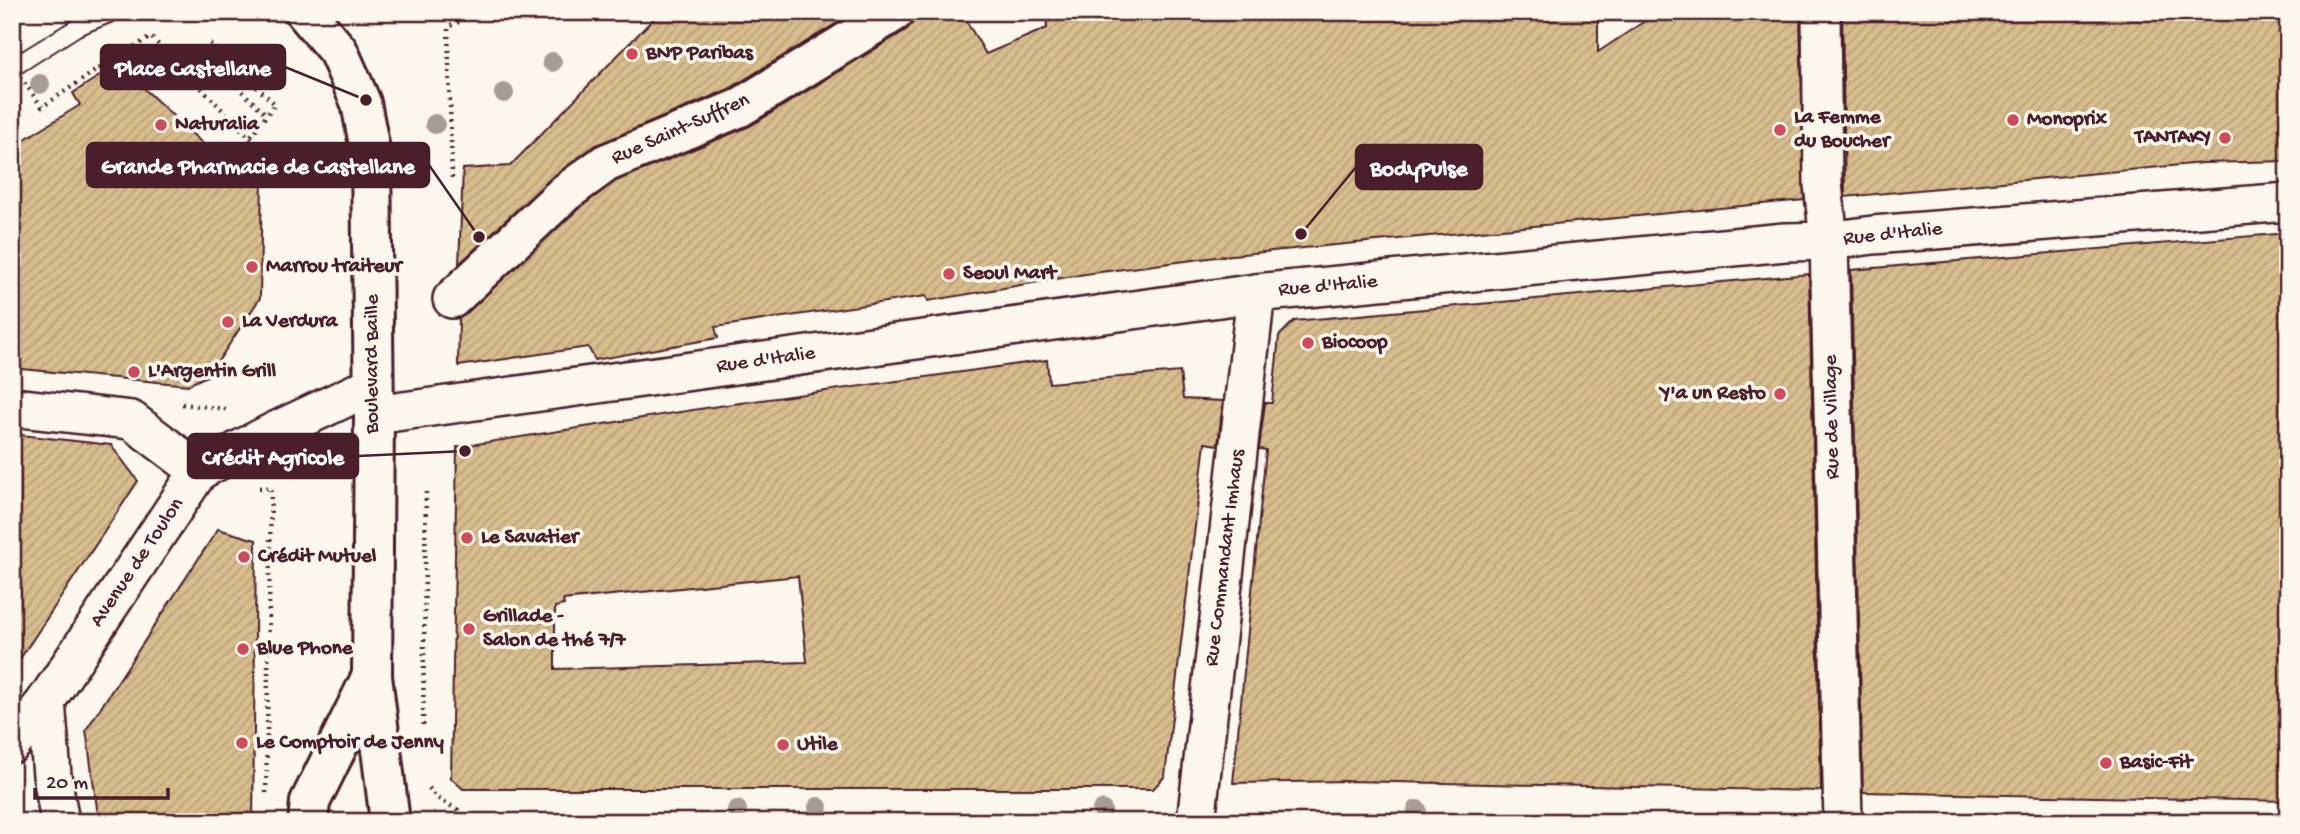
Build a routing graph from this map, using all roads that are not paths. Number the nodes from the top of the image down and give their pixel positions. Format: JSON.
{"nodes":[{"id":1,"x":305,"y":12,"type":"edge"},
{"id":2,"x":895,"y":12,"type":"edge"},
{"id":3,"x":1821,"y":12,"type":"edge"},
{"id":4,"x":2288,"y":202,"type":"edge"},
{"id":5,"x":1829,"y":241,"type":"junction"},
{"id":6,"x":1256,"y":293,"type":"junction"},
{"id":7,"x":452,"y":299,"type":"dead end"},
{"id":8,"x":373,"y":400,"type":"junction"},
{"id":9,"x":12,"y":407,"type":"edge"},
{"id":10,"x":199,"y":471,"type":"junction"},
{"id":11,"x":372,"y":676,"type":"junction"},
{"id":12,"x":46,"y":701,"type":"junction"},
{"id":13,"x":12,"y":744,"type":"edge"},
{"id":14,"x":317,"y":815,"type":"edge"},
{"id":15,"x":60,"y":822,"type":"edge"},
{"id":16,"x":390,"y":822,"type":"edge"},
{"id":17,"x":1196,"y":822,"type":"edge"},
{"id":18,"x":1843,"y":822,"type":"edge"}],
"edges":[{"from":1,"to":8,"type":"main road","name":"Boulevard Baille"},
{"from":2,"to":7,"type":"street","name":"Rue Saint-Suffren"},
{"from":3,"to":5,"type":"street","name":"Rue de Village"},
{"from":4,"to":5,"type":"street","name":"Rue d'Italie"},
{"from":5,"to":6,"type":"street","name":"Rue d'Italie"},
{"from":5,"to":18,"type":"street","name":"Rue de Village"},
{"from":6,"to":8,"type":"street","name":"Rue d'Italie"},
{"from":6,"to":17,"type":"street","name":"Rue Commandant Imhaus"},
{"from":8,"to":10,"type":"street","name":"Avenue de Toulon"},
{"from":8,"to":11,"type":"main road","name":"Boulevard Baille"},
{"from":9,"to":10,"type":"street"},
{"from":10,"to":12,"type":"street","name":"Avenue de Toulon"},
{"from":11,"to":14,"type":"main road","name":"Boulevard Baille"},
{"from":11,"to":16,"type":"main road","name":"Boulevard Baille"},
{"from":12,"to":13,"type":"street","name":"Avenue de Toulon"},
{"from":12,"to":15,"type":"street"}]}
